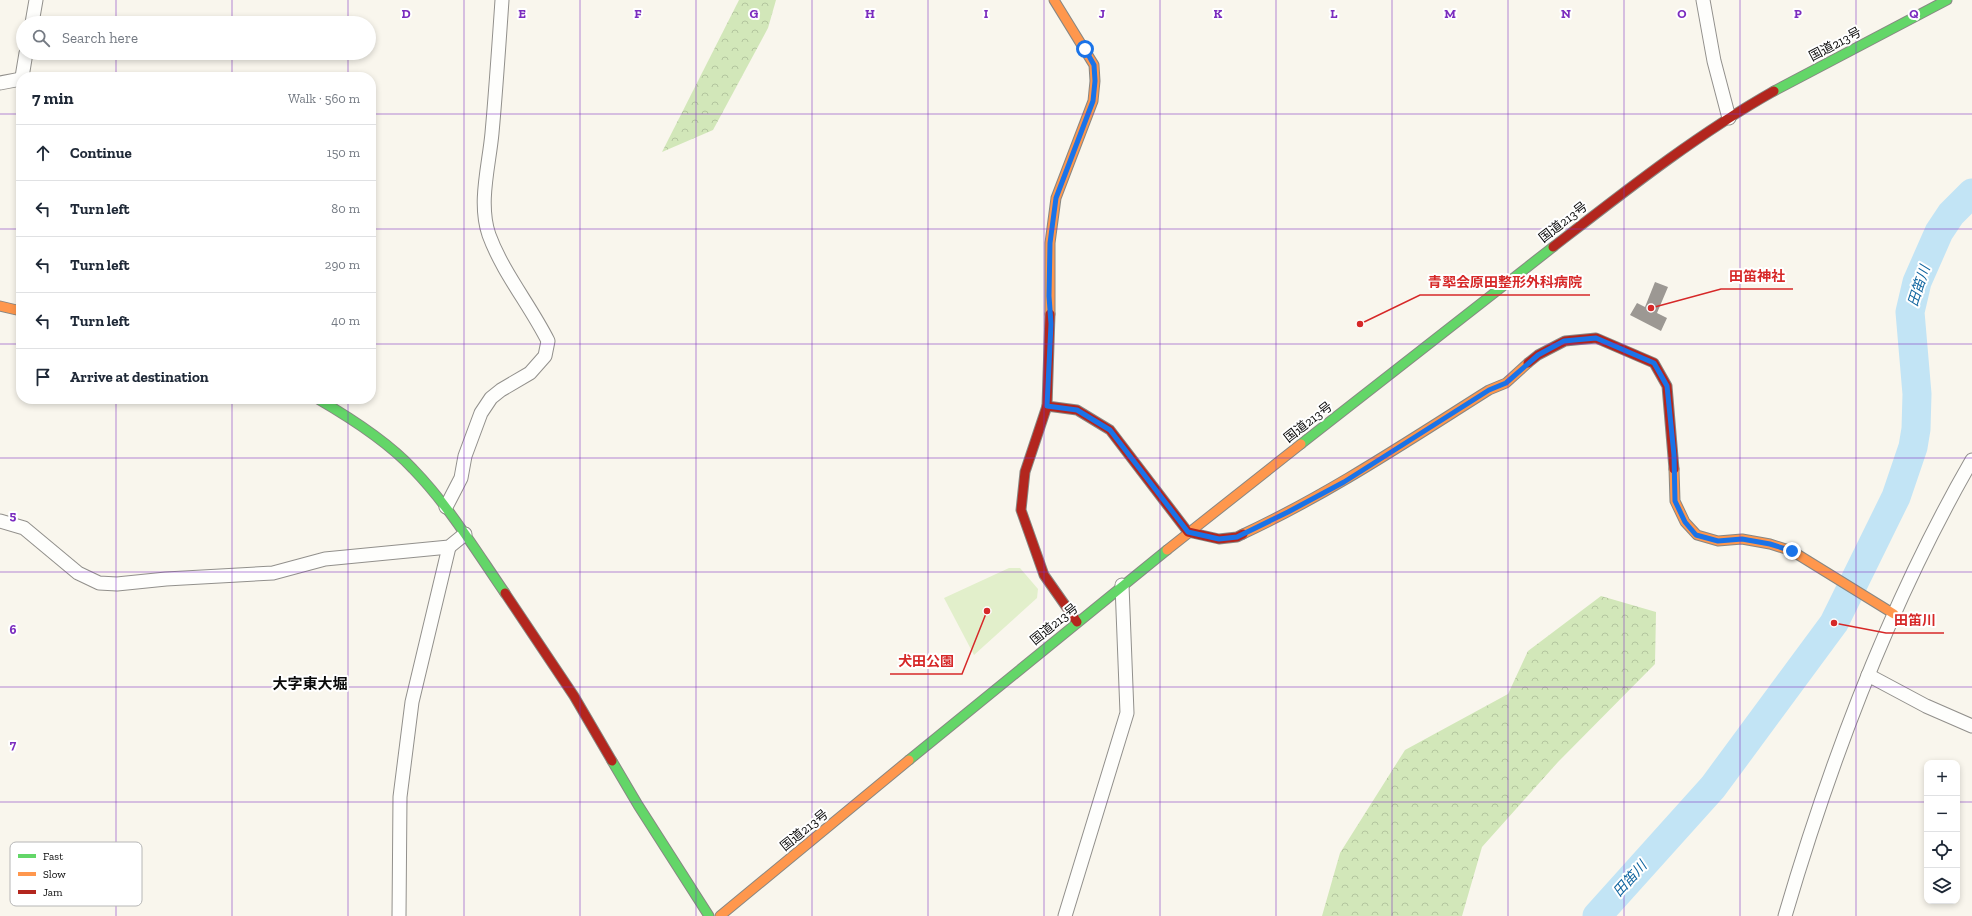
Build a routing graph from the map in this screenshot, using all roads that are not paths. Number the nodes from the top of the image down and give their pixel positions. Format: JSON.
{"nodes":[{"id":1,"x":36,"y":0,"type":"edge"},
{"id":2,"x":502,"y":0,"type":"edge"},
{"id":3,"x":1054,"y":0,"type":"edge"},
{"id":4,"x":1703,"y":0,"type":"edge"},
{"id":5,"x":1947,"y":0,"type":"edge"},
{"id":6,"x":33,"y":16,"type":"edge"},
{"id":7,"x":25,"y":60,"type":"edge"},
{"id":8,"x":22,"y":72,"type":"edge"},
{"id":9,"x":16,"y":79,"type":"edge"},
{"id":10,"x":0,"y":83,"type":"edge"},
{"id":11,"x":1729,"y":118,"type":"junction"},
{"id":12,"x":0,"y":306,"type":"edge"},
{"id":13,"x":16,"y":310,"type":"edge"},
{"id":14,"x":326,"y":404,"type":"edge"},
{"id":15,"x":1047,"y":406,"type":"junction"},
{"id":16,"x":1972,"y":460,"type":"edge"},
{"id":17,"x":446,"y":507,"type":"junction"},
{"id":18,"x":0,"y":521,"type":"edge"},
{"id":19,"x":1188,"y":532,"type":"junction"},
{"id":20,"x":465,"y":534,"type":"junction"},
{"id":21,"x":449,"y":547,"type":"junction"},
{"id":22,"x":1122,"y":585,"type":"junction"},
{"id":23,"x":1894,"y":614,"type":"junction"},
{"id":24,"x":1077,"y":622,"type":"junction"},
{"id":25,"x":1868,"y":675,"type":"junction"},
{"id":26,"x":1972,"y":726,"type":"edge"},
{"id":27,"x":399,"y":916,"type":"edge"},
{"id":28,"x":708,"y":916,"type":"edge"},
{"id":29,"x":720,"y":916,"type":"edge"},
{"id":30,"x":1065,"y":916,"type":"edge"},
{"id":31,"x":1785,"y":916,"type":"edge"}],
"edges":[{"from":1,"to":6,"type":"street"},
{"from":2,"to":17,"type":"street"},
{"from":3,"to":15,"type":"main road"},
{"from":4,"to":11,"type":"street"},
{"from":5,"to":11,"type":"main road","name":"国道213号"},
{"from":7,"to":8,"type":"street"},
{"from":9,"to":10,"type":"street"},
{"from":11,"to":19,"type":"main road","name":"国道213号"},
{"from":12,"to":13,"type":"main road"},
{"from":14,"to":17,"type":"main road"},
{"from":15,"to":19,"type":"main road"},
{"from":15,"to":24,"type":"main road"},
{"from":16,"to":23,"type":"street"},
{"from":17,"to":20,"type":"main road"},
{"from":18,"to":21,"type":"street"},
{"from":19,"to":22,"type":"main road","name":"国道213号"},
{"from":19,"to":23,"type":"main road"},
{"from":20,"to":21,"type":"street"},
{"from":20,"to":28,"type":"main road"},
{"from":21,"to":27,"type":"street"},
{"from":22,"to":24,"type":"main road","name":"国道213号"},
{"from":22,"to":30,"type":"street"},
{"from":23,"to":25,"type":"street"},
{"from":24,"to":29,"type":"main road","name":"国道213号"},
{"from":25,"to":26,"type":"street"},
{"from":25,"to":31,"type":"street"}]}
